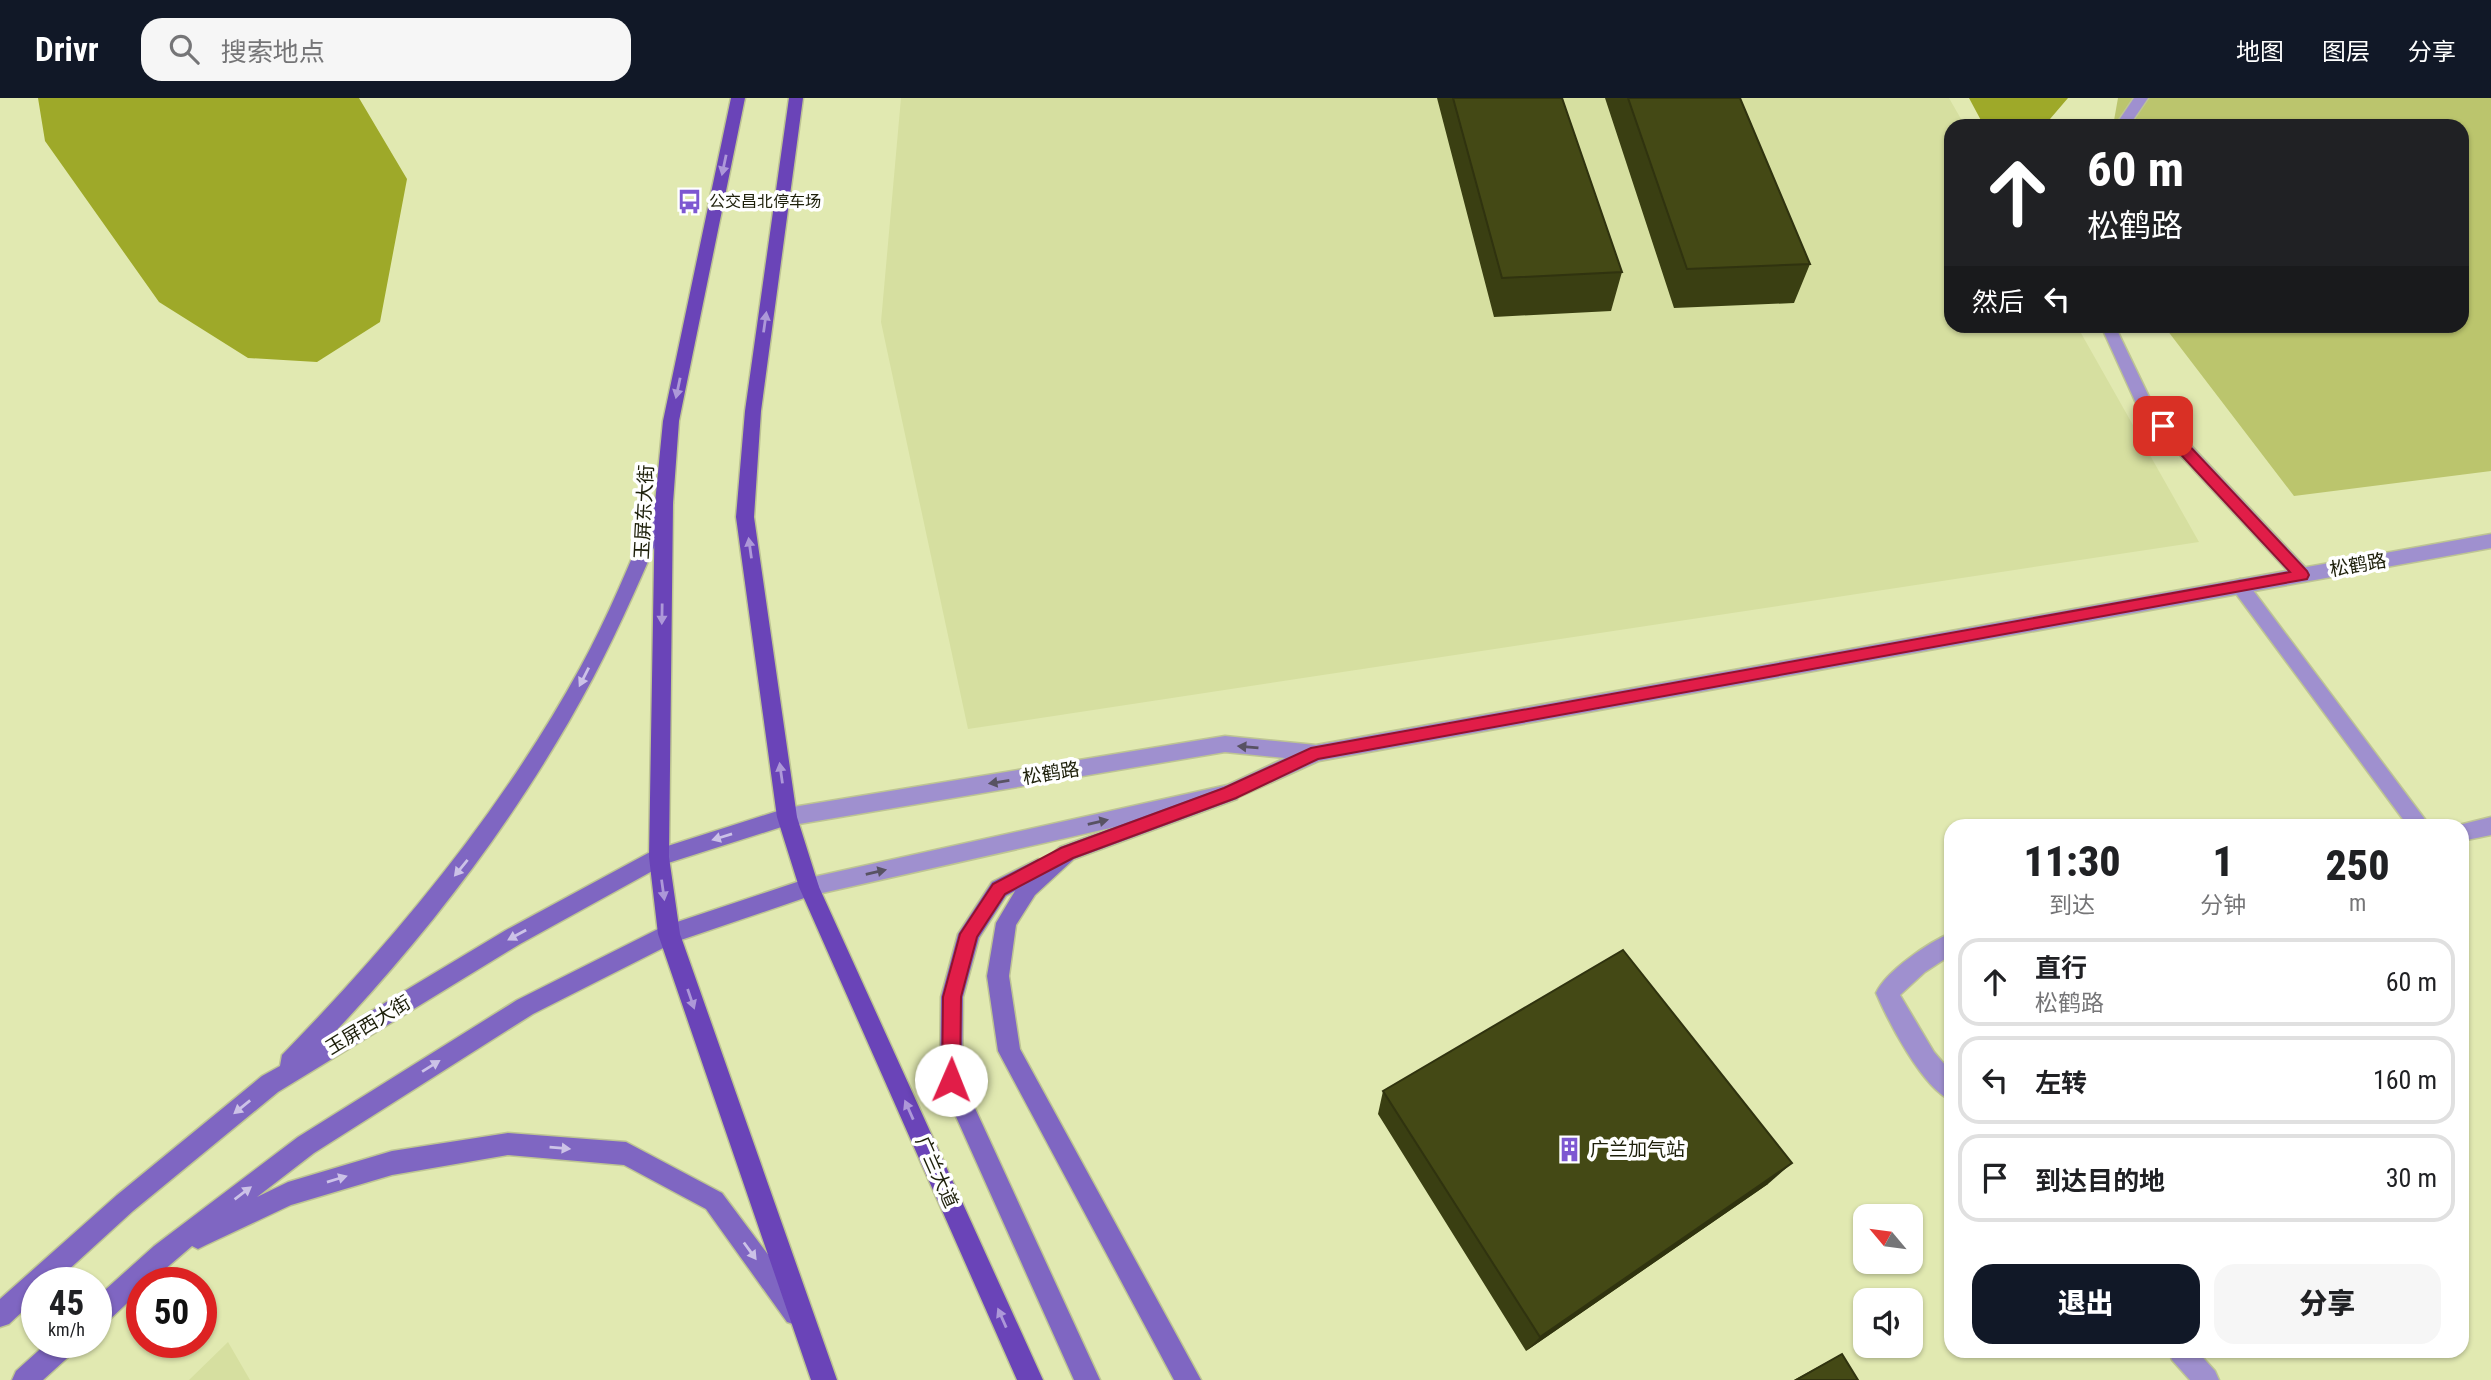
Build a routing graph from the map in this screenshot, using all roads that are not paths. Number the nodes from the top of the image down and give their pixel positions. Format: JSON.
{"nodes":[{"id":1,"x":738,"y":98,"type":"edge"},
{"id":2,"x":796,"y":98,"type":"edge"},
{"id":3,"x":2141,"y":98,"type":"edge"},
{"id":4,"x":2127,"y":119,"type":"edge"},
{"id":5,"x":2111,"y":333,"type":"edge"},
{"id":6,"x":664,"y":503,"type":"junction"},
{"id":7,"x":2491,"y":541,"type":"edge"},
{"id":8,"x":2302,"y":575,"type":"junction"},
{"id":9,"x":2240,"y":586,"type":"junction"},
{"id":10,"x":1316,"y":753,"type":"junction"},
{"id":11,"x":1230,"y":793,"type":"junction"},
{"id":12,"x":787,"y":817,"type":"junction"},
{"id":13,"x":2415,"y":819,"type":"edge"},
{"id":14,"x":2491,"y":826,"type":"edge"},
{"id":15,"x":2469,"y":831,"type":"edge"},
{"id":16,"x":1067,"y":853,"type":"junction"},
{"id":17,"x":659,"y":857,"type":"junction"},
{"id":18,"x":809,"y":887,"type":"junction"},
{"id":19,"x":669,"y":934,"type":"junction"},
{"id":20,"x":1944,"y":948,"type":"edge"},
{"id":21,"x":1944,"y":1081,"type":"edge"},
{"id":22,"x":270,"y":1084,"type":"junction"},
{"id":23,"x":162,"y":1254,"type":"junction"},
{"id":24,"x":112,"y":1300,"type":"edge"},
{"id":25,"x":0,"y":1315,"type":"edge"},
{"id":26,"x":805,"y":1326,"type":"junction"},
{"id":27,"x":49,"y":1358,"type":"edge"},
{"id":28,"x":2187,"y":1358,"type":"edge"},
{"id":29,"x":25,"y":1380,"type":"edge"},
{"id":30,"x":824,"y":1380,"type":"edge"},
{"id":31,"x":1030,"y":1380,"type":"edge"},
{"id":32,"x":1087,"y":1380,"type":"edge"},
{"id":33,"x":1188,"y":1380,"type":"edge"},
{"id":34,"x":2206,"y":1380,"type":"edge"}],
"edges":[{"from":1,"to":6,"type":"main road","name":"玉屏东大街","one_way":true},
{"from":12,"to":2,"type":"main road","one_way":true},
{"from":3,"to":4,"type":"street"},
{"from":5,"to":8,"type":"street"},
{"from":6,"to":17,"type":"main road","name":"玉屏东大街","one_way":true},
{"from":6,"to":22,"type":"main road","one_way":true},
{"from":7,"to":8,"type":"street","name":"松鹤路"},
{"from":8,"to":9,"type":"street","name":"松鹤路"},
{"from":9,"to":10,"type":"street","name":"松鹤路"},
{"from":9,"to":13,"type":"street"},
{"from":10,"to":11,"type":"street","name":"松鹤路"},
{"from":10,"to":12,"type":"street","name":"松鹤路","one_way":true},
{"from":11,"to":16,"type":"main road"},
{"from":18,"to":11,"type":"street","name":"松鹤路","one_way":true},
{"from":12,"to":17,"type":"main road","name":"玉屏西大街","one_way":true},
{"from":12,"to":18,"type":"main road"},
{"from":14,"to":15,"type":"street"},
{"from":16,"to":32,"type":"main road"},
{"from":16,"to":33,"type":"main road"},
{"from":17,"to":19,"type":"main road","name":"玉屏东大街","one_way":true},
{"from":17,"to":22,"type":"main road","name":"玉屏西大街","one_way":true},
{"from":18,"to":19,"type":"main road"},
{"from":31,"to":18,"type":"main road","name":"广兰大道","one_way":true},
{"from":23,"to":19,"type":"main road","one_way":true},
{"from":19,"to":26,"type":"main road","one_way":true},
{"from":20,"to":21,"type":"street"},
{"from":22,"to":25,"type":"main road","name":"玉屏西大街","one_way":true},
{"from":23,"to":24,"type":"main road"},
{"from":23,"to":26,"type":"main road","one_way":true},
{"from":26,"to":30,"type":"main road"},
{"from":27,"to":29,"type":"main road"},
{"from":28,"to":34,"type":"street"}]}
